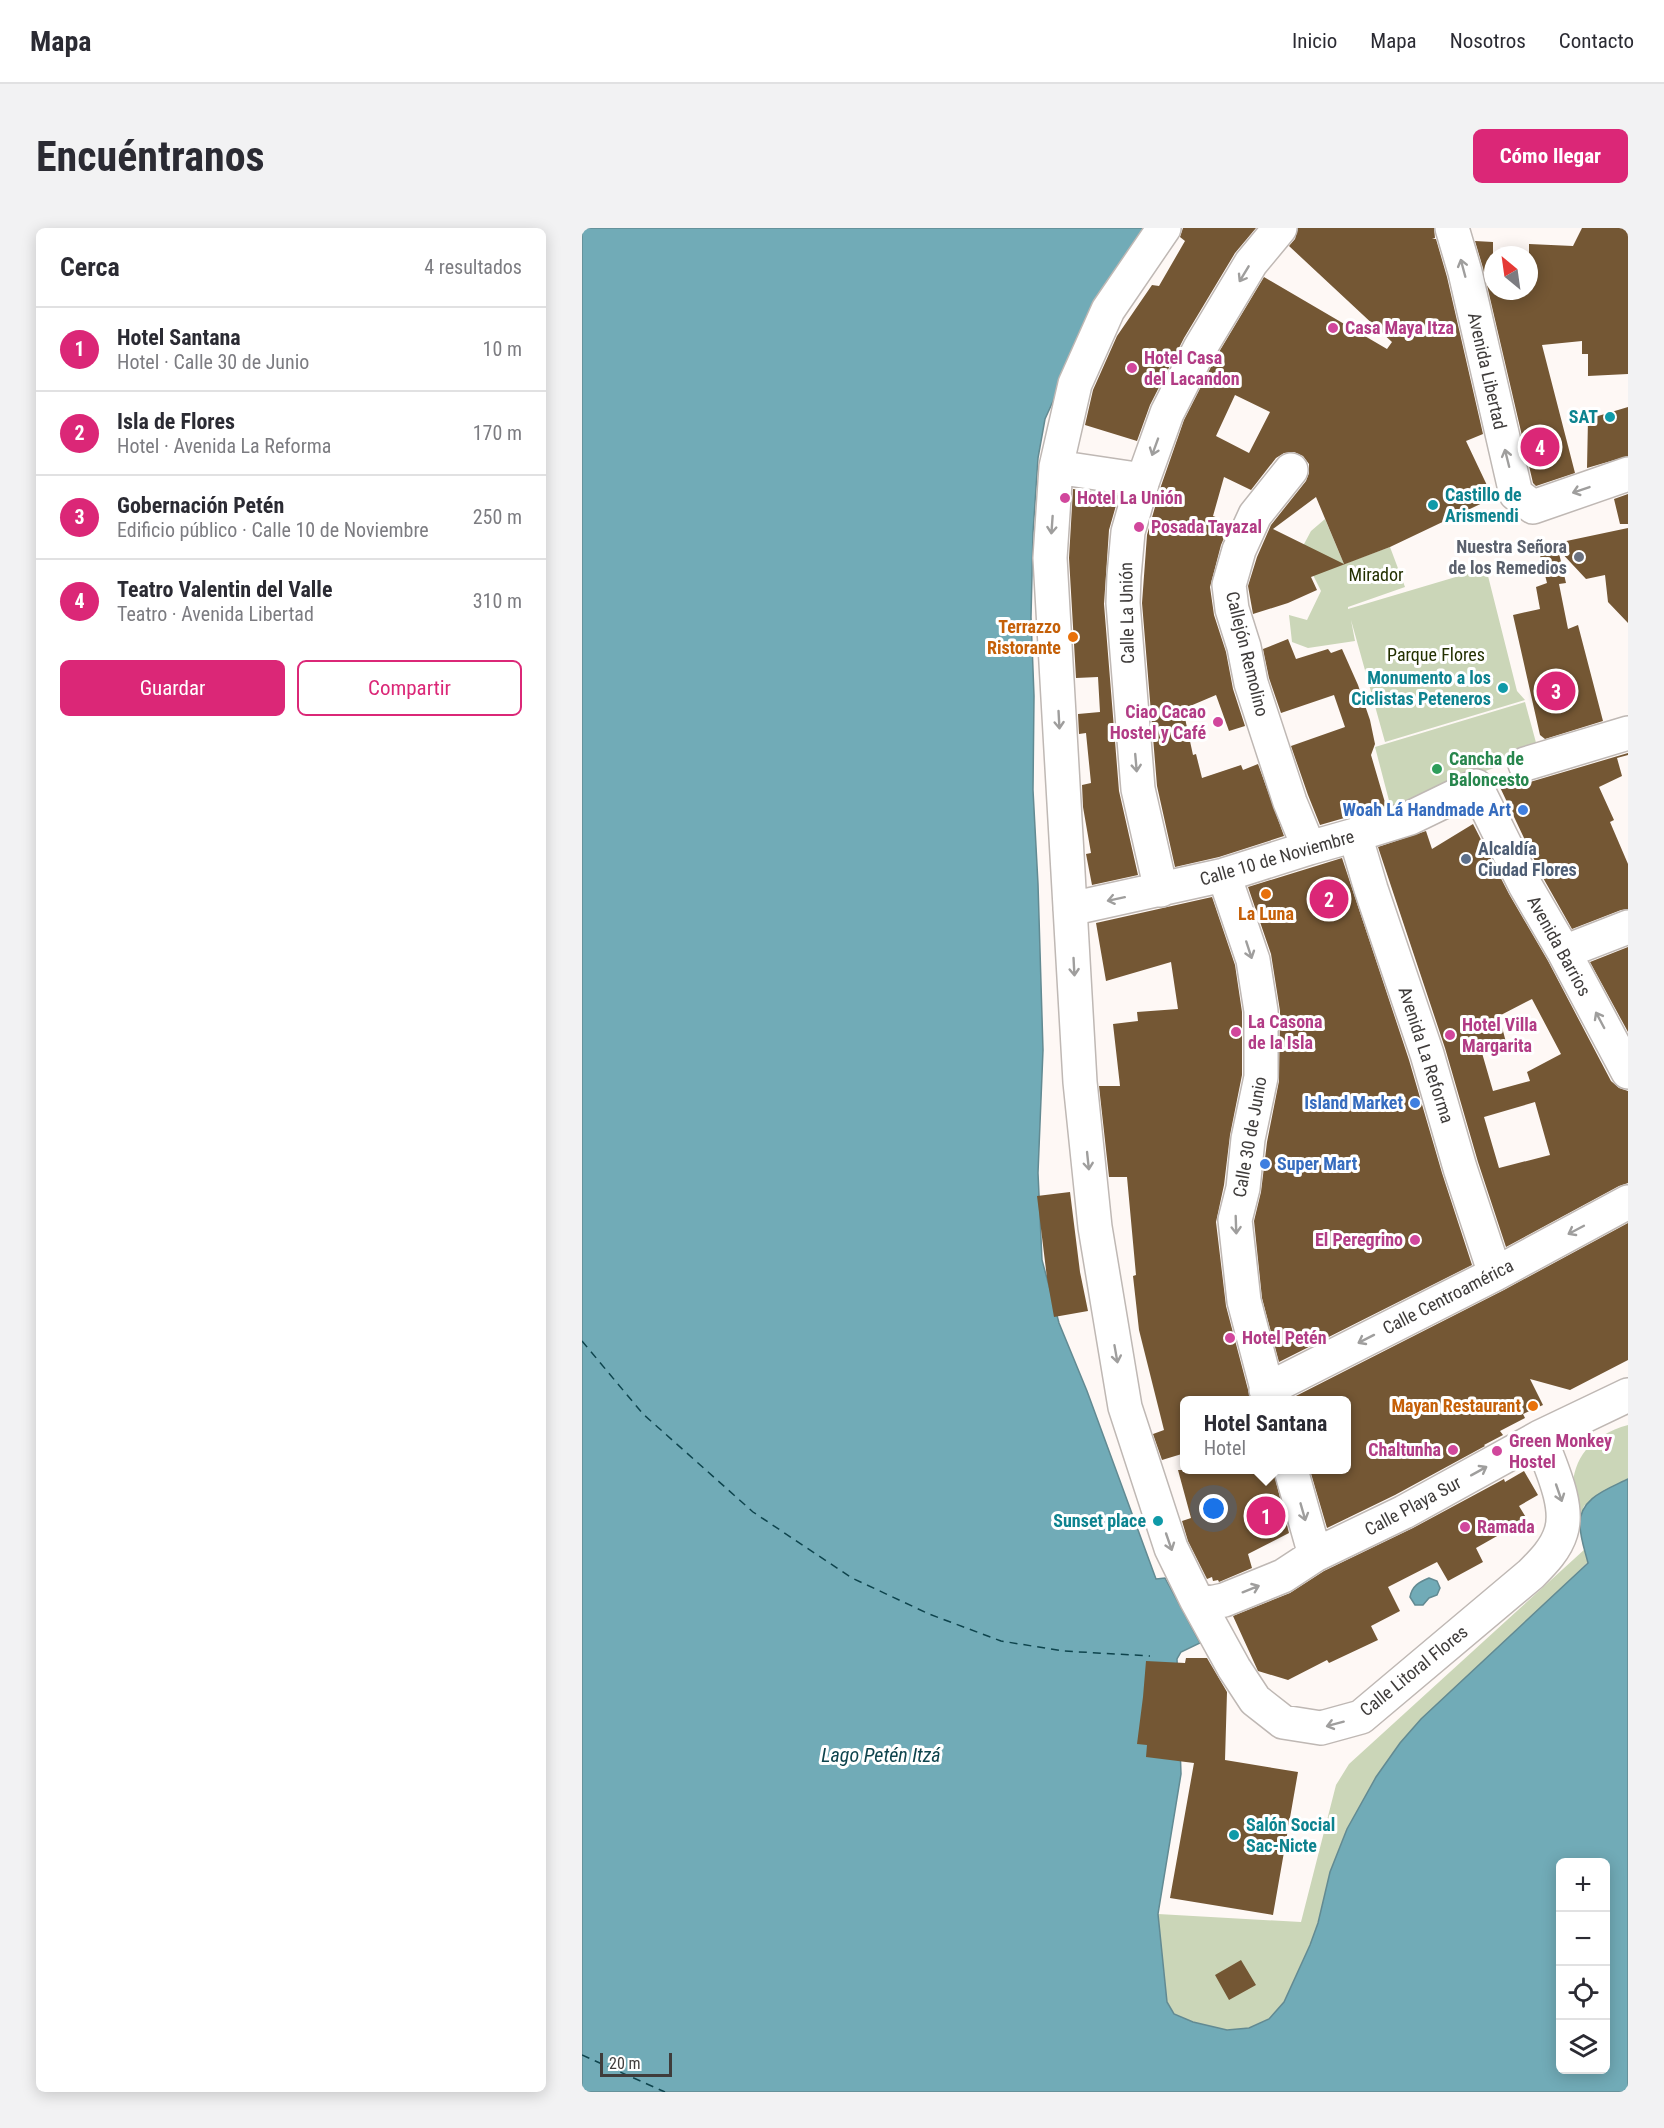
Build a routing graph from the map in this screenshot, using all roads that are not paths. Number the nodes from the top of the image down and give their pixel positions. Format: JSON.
{"nodes":[{"id":1,"x":1164,"y":228,"type":"edge"},
{"id":2,"x":1280,"y":228,"type":"edge"},
{"id":3,"x":1452,"y":228,"type":"edge"},
{"id":4,"x":1056,"y":467,"type":"junction"},
{"id":5,"x":1291,"y":470,"type":"dead end"},
{"id":6,"x":1628,"y":474,"type":"edge"},
{"id":7,"x":1143,"y":480,"type":"junction"},
{"id":8,"x":1628,"y":733,"type":"edge"},
{"id":9,"x":1526,"y":765,"type":"dead end"},
{"id":10,"x":1476,"y":786,"type":"joint"},
{"id":11,"x":1355,"y":836,"type":"junction"},
{"id":12,"x":1309,"y":848,"type":"junction"},
{"id":13,"x":1224,"y":875,"type":"junction"},
{"id":14,"x":1161,"y":890,"type":"junction"},
{"id":15,"x":1070,"y":909,"type":"junction"},
{"id":16,"x":1628,"y":927,"type":"edge"},
{"id":17,"x":1564,"y":952,"type":"junction"},
{"id":18,"x":1628,"y":1072,"type":"edge"},
{"id":19,"x":1628,"y":1202,"type":"edge"},
{"id":20,"x":1495,"y":1274,"type":"junction"},
{"id":21,"x":1268,"y":1395,"type":"edge"},
{"id":22,"x":1628,"y":1395,"type":"edge"},
{"id":23,"x":1540,"y":1437,"type":"junction"},
{"id":24,"x":1291,"y":1474,"type":"edge"},
{"id":25,"x":1315,"y":1555,"type":"junction"},
{"id":26,"x":1196,"y":1599,"type":"junction"}],
"edges":[{"from":1,"to":4,"type":"street","name":"Calle Litoral Flores"},
{"from":2,"to":7,"type":"street","name":"Calle La Unión","one_way":true},
{"from":6,"to":3,"type":"street","name":"Avenida Libertad","one_way":true},
{"from":4,"to":7,"type":"street"},
{"from":4,"to":15,"type":"street","name":"Calle Litoral Flores","one_way":true},
{"from":5,"to":12,"type":"street","name":"Callejón Remolino"},
{"from":7,"to":14,"type":"street","name":"Calle La Unión","one_way":true},
{"from":8,"to":9,"type":"street"},
{"from":10,"to":11,"type":"street","name":"Calle 10 de Noviembre"},
{"from":10,"to":17,"type":"street","name":"Avenida Barrios"},
{"from":11,"to":12,"type":"street","name":"Calle 10 de Noviembre"},
{"from":11,"to":20,"type":"street","name":"Avenida La Reforma"},
{"from":12,"to":13,"type":"street","name":"Calle 10 de Noviembre"},
{"from":13,"to":14,"type":"street","name":"Calle 10 de Noviembre"},
{"from":13,"to":21,"type":"street","name":"Calle 30 de Junio","one_way":true},
{"from":14,"to":15,"type":"street","name":"Calle 10 de Noviembre","one_way":true},
{"from":15,"to":26,"type":"street","name":"Calle Litoral Flores","one_way":true},
{"from":16,"to":17,"type":"street"},
{"from":18,"to":17,"type":"street","name":"Avenida Barrios","one_way":true},
{"from":19,"to":20,"type":"street","name":"Calle Centroamérica","one_way":true},
{"from":20,"to":21,"type":"street","name":"Calle Centroamérica","one_way":true},
{"from":22,"to":23,"type":"street","name":"Calle Playa Sur"},
{"from":25,"to":23,"type":"street","name":"Calle Playa Sur","one_way":true},
{"from":23,"to":26,"type":"street","name":"Calle Litoral Flores","one_way":true},
{"from":24,"to":25,"type":"street","one_way":true},
{"from":26,"to":25,"type":"street","name":"Calle Playa Sur","one_way":true}]}
